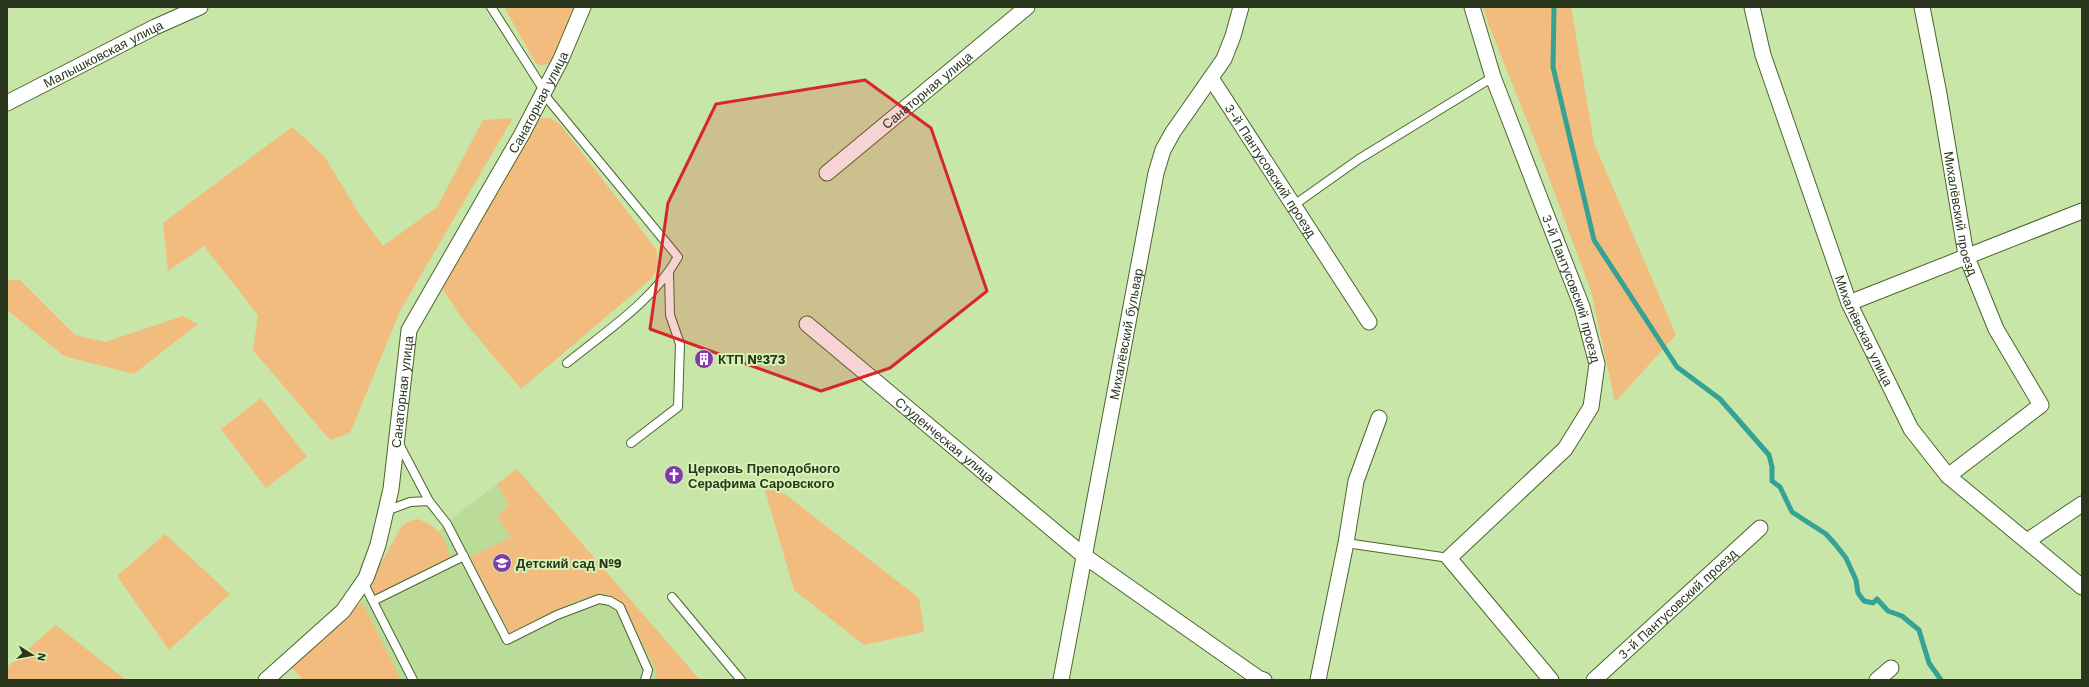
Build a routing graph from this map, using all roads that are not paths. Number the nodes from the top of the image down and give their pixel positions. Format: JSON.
{"nodes":[{"id":1,"x":200,"y":7,"type":"edge"},
{"id":2,"x":491,"y":7,"type":"edge"},
{"id":3,"x":583,"y":7,"type":"edge"},
{"id":4,"x":1027,"y":7,"type":"edge"},
{"id":5,"x":1241,"y":7,"type":"edge"},
{"id":6,"x":1472,"y":7,"type":"edge"},
{"id":7,"x":1752,"y":7,"type":"edge"},
{"id":8,"x":1922,"y":7,"type":"edge"},
{"id":9,"x":1493,"y":77,"type":"junction"},
{"id":10,"x":1211,"y":78,"type":"junction"},
{"id":11,"x":544,"y":92,"type":"junction"},
{"id":12,"x":7,"y":103,"type":"edge"},
{"id":13,"x":827,"y":173,"type":"dead end"},
{"id":14,"x":1294,"y":205,"type":"junction"},
{"id":15,"x":2082,"y":211,"type":"edge"},
{"id":16,"x":1966,"y":255,"type":"junction"},
{"id":17,"x":669,"y":273,"type":"junction"},
{"id":18,"x":1849,"y":303,"type":"junction"},
{"id":19,"x":1370,"y":322,"type":"dead end"},
{"id":20,"x":807,"y":324,"type":"dead end"},
{"id":21,"x":567,"y":363,"type":"dead end"},
{"id":22,"x":1380,"y":418,"type":"dead end"},
{"id":23,"x":396,"y":438,"type":"junction"},
{"id":24,"x":631,"y":443,"type":"dead end"},
{"id":25,"x":1948,"y":476,"type":"junction"},
{"id":26,"x":429,"y":501,"type":"junction"},
{"id":27,"x":2082,"y":504,"type":"edge"},
{"id":28,"x":386,"y":511,"type":"junction"},
{"id":29,"x":1760,"y":528,"type":"dead end"},
{"id":30,"x":2027,"y":541,"type":"junction"},
{"id":31,"x":1346,"y":543,"type":"junction"},
{"id":32,"x":1083,"y":555,"type":"junction"},
{"id":33,"x":464,"y":556,"type":"junction"},
{"id":34,"x":1448,"y":558,"type":"junction"},
{"id":35,"x":363,"y":582,"type":"junction"},
{"id":36,"x":2082,"y":588,"type":"edge"},
{"id":37,"x":672,"y":597,"type":"dead end"},
{"id":38,"x":373,"y":602,"type":"junction"},
{"id":39,"x":1891,"y":668,"type":"dead end"},
{"id":40,"x":266,"y":680,"type":"edge"},
{"id":41,"x":413,"y":680,"type":"edge"},
{"id":42,"x":645,"y":680,"type":"edge"},
{"id":43,"x":741,"y":680,"type":"edge"},
{"id":44,"x":1061,"y":680,"type":"edge"},
{"id":45,"x":1264,"y":680,"type":"edge"},
{"id":46,"x":1318,"y":680,"type":"edge"},
{"id":47,"x":1552,"y":680,"type":"edge"},
{"id":48,"x":1594,"y":680,"type":"edge"},
{"id":49,"x":1877,"y":680,"type":"edge"}],
"edges":[{"from":1,"to":12,"type":"street","name":"Малышковская улица"},
{"from":2,"to":11,"type":"lane"},
{"from":3,"to":11,"type":"street","name":"Санаторная улица"},
{"from":4,"to":13,"type":"street","name":"Санаторная улица"},
{"from":5,"to":10,"type":"street","name":"Михалёвский бульвар"},
{"from":6,"to":9,"type":"street","name":"3-й Пантусовский проезд"},
{"from":7,"to":18,"type":"street","name":"Михалёвская улица"},
{"from":8,"to":16,"type":"street","name":"Михалёвский проезд"},
{"from":9,"to":14,"type":"lane"},
{"from":9,"to":34,"type":"street","name":"3-й Пантусовский проезд"},
{"from":10,"to":14,"type":"street","name":"3-й Пантусовский проезд"},
{"from":10,"to":32,"type":"street","name":"Михалёвский бульвар"},
{"from":11,"to":17,"type":"lane"},
{"from":11,"to":23,"type":"street","name":"Санаторная улица"},
{"from":14,"to":19,"type":"street","name":"3-й Пантусовский проезд"},
{"from":15,"to":16,"type":"street"},
{"from":16,"to":18,"type":"street"},
{"from":16,"to":25,"type":"street","name":"Михалёвский проезд"},
{"from":17,"to":21,"type":"lane"},
{"from":17,"to":24,"type":"lane"},
{"from":18,"to":25,"type":"street","name":"Михалёвская улица"},
{"from":20,"to":32,"type":"street","name":"Студенческая улица"},
{"from":22,"to":31,"type":"street"},
{"from":23,"to":26,"type":"lane"},
{"from":23,"to":28,"type":"street","name":"Санаторная улица"},
{"from":25,"to":30,"type":"street","name":"Михалёвская улица"},
{"from":26,"to":28,"type":"lane"},
{"from":26,"to":33,"type":"lane"},
{"from":27,"to":30,"type":"street"},
{"from":28,"to":35,"type":"street","name":"Санаторная улица"},
{"from":29,"to":48,"type":"street","name":"3-й Пантусовский проезд"},
{"from":30,"to":36,"type":"street","name":"Михалёвская улица"},
{"from":31,"to":34,"type":"lane"},
{"from":31,"to":46,"type":"street"},
{"from":32,"to":44,"type":"street","name":"Михалёвский бульвар"},
{"from":32,"to":45,"type":"street","name":"Студенческая улица"},
{"from":33,"to":38,"type":"lane"},
{"from":33,"to":42,"type":"lane"},
{"from":34,"to":47,"type":"street"},
{"from":35,"to":38,"type":"lane"},
{"from":35,"to":40,"type":"street","name":"Санаторная улица"},
{"from":37,"to":43,"type":"lane"},
{"from":38,"to":41,"type":"lane"},
{"from":39,"to":49,"type":"street"}]}
